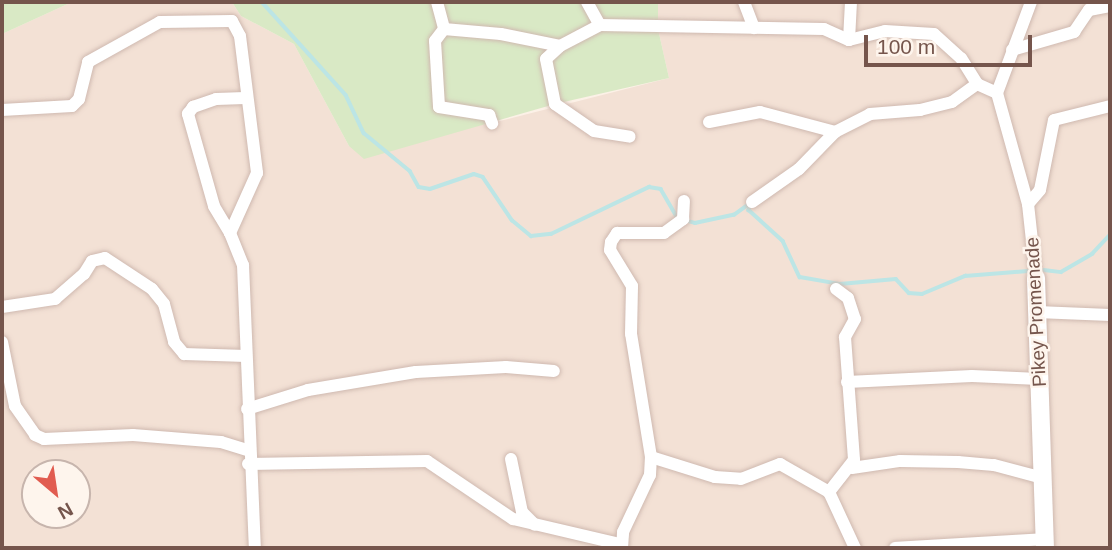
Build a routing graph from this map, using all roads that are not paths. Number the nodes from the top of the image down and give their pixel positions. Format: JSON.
{"nodes":[{"id":1,"x":438,"y":2,"type":"edge"},
{"id":2,"x":587,"y":2,"type":"edge"},
{"id":3,"x":744,"y":2,"type":"edge"},
{"id":4,"x":851,"y":2,"type":"edge"},
{"id":5,"x":1031,"y":2,"type":"edge"},
{"id":6,"x":1110,"y":6,"type":"edge"},
{"id":7,"x":600,"y":25,"type":"junction"},
{"id":8,"x":754,"y":28,"type":"junction"},
{"id":9,"x":444,"y":29,"type":"junction"},
{"id":10,"x":849,"y":40,"type":"junction"},
{"id":11,"x":560,"y":46,"type":"junction"},
{"id":12,"x":1013,"y":50,"type":"junction"},
{"id":13,"x":976,"y":84,"type":"junction"},
{"id":14,"x":997,"y":93,"type":"junction"},
{"id":15,"x":245,"y":98,"type":"junction"},
{"id":16,"x":1110,"y":106,"type":"edge"},
{"id":17,"x":2,"y":110,"type":"edge"},
{"id":18,"x":709,"y":122,"type":"dead end"},
{"id":19,"x":492,"y":123,"type":"dead end"},
{"id":20,"x":835,"y":132,"type":"junction"},
{"id":21,"x":630,"y":136,"type":"dead end"},
{"id":22,"x":684,"y":201,"type":"dead end"},
{"id":23,"x":752,"y":202,"type":"dead end"},
{"id":24,"x":1028,"y":204,"type":"junction"},
{"id":25,"x":230,"y":233,"type":"junction"},
{"id":26,"x":1036,"y":278,"type":"joint"},
{"id":27,"x":836,"y":289,"type":"dead end"},
{"id":28,"x":2,"y":307,"type":"edge"},
{"id":29,"x":1037,"y":312,"type":"junction"},
{"id":30,"x":1110,"y":315,"type":"edge"},
{"id":31,"x":2,"y":342,"type":"edge"},
{"id":32,"x":246,"y":356,"type":"junction"},
{"id":33,"x":554,"y":371,"type":"dead end"},
{"id":34,"x":1038,"y":379,"type":"junction"},
{"id":35,"x":847,"y":382,"type":"junction"},
{"id":36,"x":247,"y":409,"type":"junction"},
{"id":37,"x":248,"y":457,"type":"junction"},
{"id":38,"x":651,"y":457,"type":"junction"},
{"id":39,"x":511,"y":459,"type":"dead end"},
{"id":40,"x":852,"y":468,"type":"junction"},
{"id":41,"x":1042,"y":478,"type":"junction"},
{"id":42,"x":830,"y":492,"type":"junction"},
{"id":43,"x":535,"y":526,"type":"junction"},
{"id":44,"x":1045,"y":544,"type":"edge"},
{"id":45,"x":621,"y":546,"type":"edge"},
{"id":46,"x":255,"y":548,"type":"edge"},
{"id":47,"x":855,"y":548,"type":"edge"},
{"id":48,"x":895,"y":548,"type":"edge"}],
"edges":[{"from":1,"to":9,"type":"street"},
{"from":2,"to":7,"type":"street"},
{"from":3,"to":8,"type":"street"},
{"from":4,"to":10,"type":"street"},
{"from":5,"to":12,"type":"street"},
{"from":6,"to":12,"type":"street"},
{"from":7,"to":8,"type":"street"},
{"from":7,"to":11,"type":"street"},
{"from":8,"to":10,"type":"street"},
{"from":9,"to":11,"type":"street"},
{"from":9,"to":19,"type":"street"},
{"from":10,"to":13,"type":"street"},
{"from":11,"to":21,"type":"street"},
{"from":12,"to":14,"type":"street"},
{"from":13,"to":14,"type":"street"},
{"from":13,"to":20,"type":"street"},
{"from":14,"to":24,"type":"street","name":"Pikey Promenade"},
{"from":15,"to":17,"type":"street"},
{"from":15,"to":25,"type":"street"},
{"from":15,"to":25,"type":"street"},
{"from":16,"to":24,"type":"street"},
{"from":18,"to":20,"type":"street"},
{"from":20,"to":23,"type":"street"},
{"from":22,"to":38,"type":"street"},
{"from":24,"to":26,"type":"street","name":"Pikey Promenade"},
{"from":25,"to":32,"type":"street"},
{"from":26,"to":29,"type":"street","name":"Pikey Promenade"},
{"from":27,"to":35,"type":"street"},
{"from":28,"to":32,"type":"street"},
{"from":29,"to":30,"type":"street"},
{"from":29,"to":34,"type":"street","name":"Pikey Promenade"},
{"from":31,"to":37,"type":"street"},
{"from":32,"to":36,"type":"street"},
{"from":33,"to":36,"type":"street"},
{"from":34,"to":35,"type":"street"},
{"from":34,"to":41,"type":"street","name":"Pikey Promenade"},
{"from":35,"to":40,"type":"street"},
{"from":36,"to":37,"type":"street"},
{"from":37,"to":43,"type":"street"},
{"from":37,"to":46,"type":"street"},
{"from":38,"to":42,"type":"street"},
{"from":38,"to":45,"type":"street"},
{"from":39,"to":43,"type":"street"},
{"from":40,"to":41,"type":"street"},
{"from":40,"to":42,"type":"street"},
{"from":41,"to":44,"type":"street","name":"Pikey Promenade"},
{"from":42,"to":47,"type":"street"},
{"from":43,"to":45,"type":"street"},
{"from":44,"to":48,"type":"street"}]}
